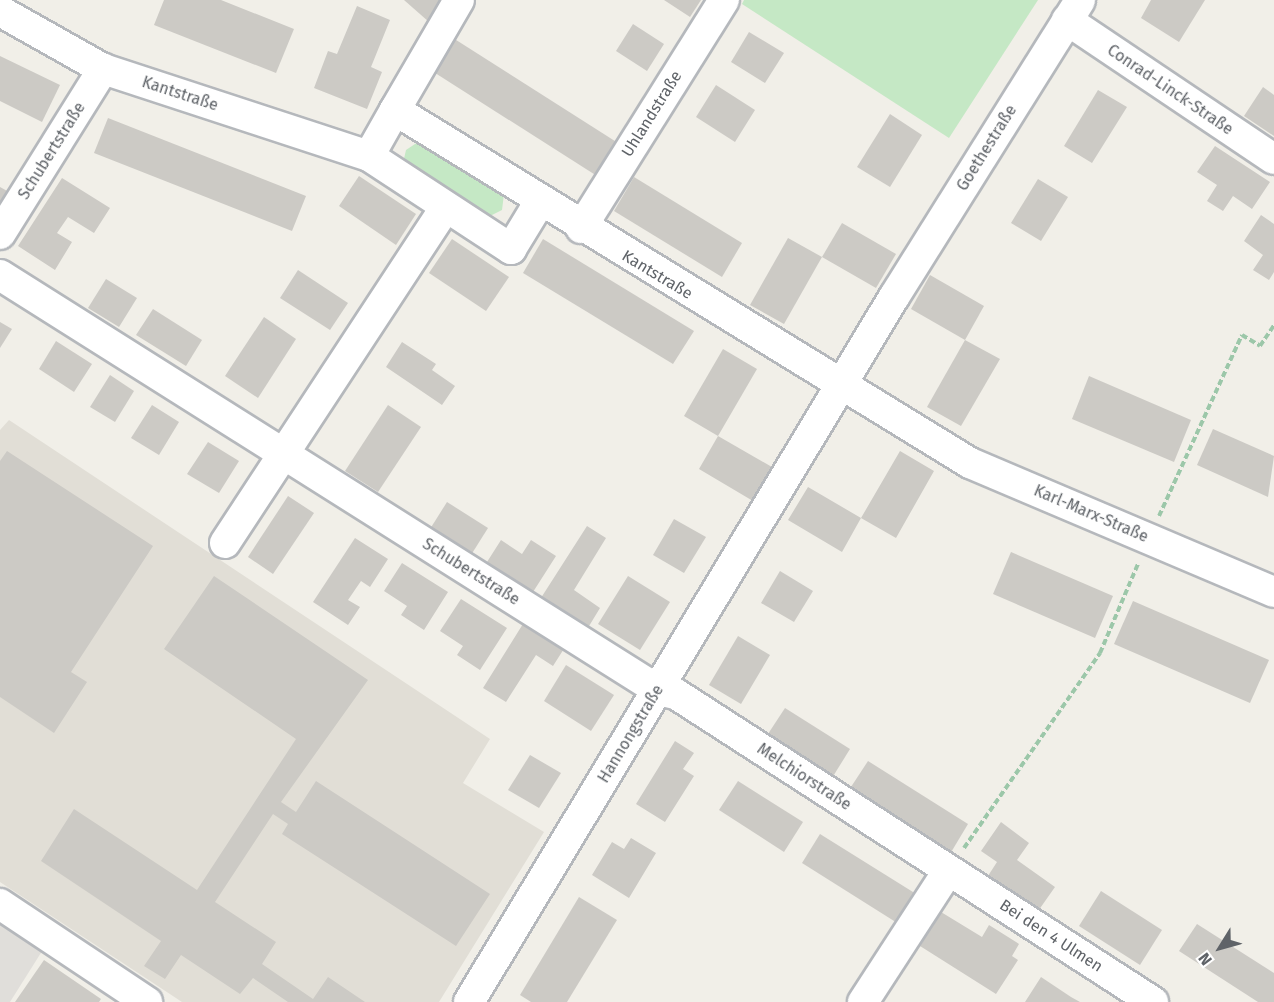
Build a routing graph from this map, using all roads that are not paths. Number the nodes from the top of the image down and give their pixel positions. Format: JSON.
{"nodes":[{"id":1,"x":459,"y":0,"type":"edge"},
{"id":2,"x":724,"y":0,"type":"edge"},
{"id":3,"x":1073,"y":10,"type":"edge"},
{"id":4,"x":0,"y":11,"type":"edge"},
{"id":5,"x":103,"y":69,"type":"junction"},
{"id":6,"x":395,"y":110,"type":"junction"},
{"id":7,"x":369,"y":156,"type":"junction"},
{"id":8,"x":1274,"y":159,"type":"edge"},
{"id":9,"x":539,"y":203,"type":"junction"},
{"id":10,"x":446,"y":207,"type":"junction"},
{"id":11,"x":580,"y":228,"type":"junction"},
{"id":12,"x":0,"y":234,"type":"edge"},
{"id":13,"x":0,"y":275,"type":"edge"},
{"id":14,"x":840,"y":388,"type":"junction"},
{"id":15,"x":285,"y":454,"type":"junction"},
{"id":16,"x":225,"y":543,"type":"dead end"},
{"id":17,"x":1274,"y":592,"type":"edge"},
{"id":18,"x":658,"y":690,"type":"junction"},
{"id":19,"x":948,"y":871,"type":"junction"},
{"id":20,"x":0,"y":904,"type":"edge"},
{"id":21,"x":116,"y":994,"type":"edge"},
{"id":22,"x":147,"y":1002,"type":"edge"},
{"id":23,"x":469,"y":1002,"type":"edge"},
{"id":24,"x":863,"y":1002,"type":"edge"},
{"id":25,"x":1153,"y":1002,"type":"edge"}],
"edges":[{"from":1,"to":6,"type":"street"},
{"from":2,"to":11,"type":"street","name":"Uhlandstraße"},
{"from":3,"to":8,"type":"street","name":"Conrad-Linck-Straße"},
{"from":3,"to":14,"type":"street","name":"Goethestraße"},
{"from":4,"to":5,"type":"street","name":"Kantstraße"},
{"from":5,"to":7,"type":"street","name":"Kantstraße"},
{"from":5,"to":12,"type":"street","name":"Schubertstraße"},
{"from":6,"to":7,"type":"street"},
{"from":6,"to":9,"type":"street","name":"Kantstraße"},
{"from":7,"to":10,"type":"street","name":"Kantstraße"},
{"from":9,"to":10,"type":"street","name":"Kantstraße"},
{"from":9,"to":11,"type":"street","name":"Kantstraße"},
{"from":10,"to":15,"type":"street"},
{"from":11,"to":14,"type":"street","name":"Kantstraße"},
{"from":13,"to":15,"type":"street","name":"Schubertstraße"},
{"from":14,"to":17,"type":"street","name":"Karl-Marx-Straße"},
{"from":14,"to":18,"type":"street","name":"Hannongstraße"},
{"from":15,"to":16,"type":"street"},
{"from":15,"to":18,"type":"street","name":"Schubertstraße"},
{"from":18,"to":19,"type":"street","name":"Melchiorstraße"},
{"from":18,"to":23,"type":"street","name":"Hannongstraße"},
{"from":19,"to":24,"type":"street"},
{"from":19,"to":25,"type":"street","name":"Bei den 4 Ulmen"},
{"from":20,"to":21,"type":"street"},
{"from":21,"to":22,"type":"street"}]}
